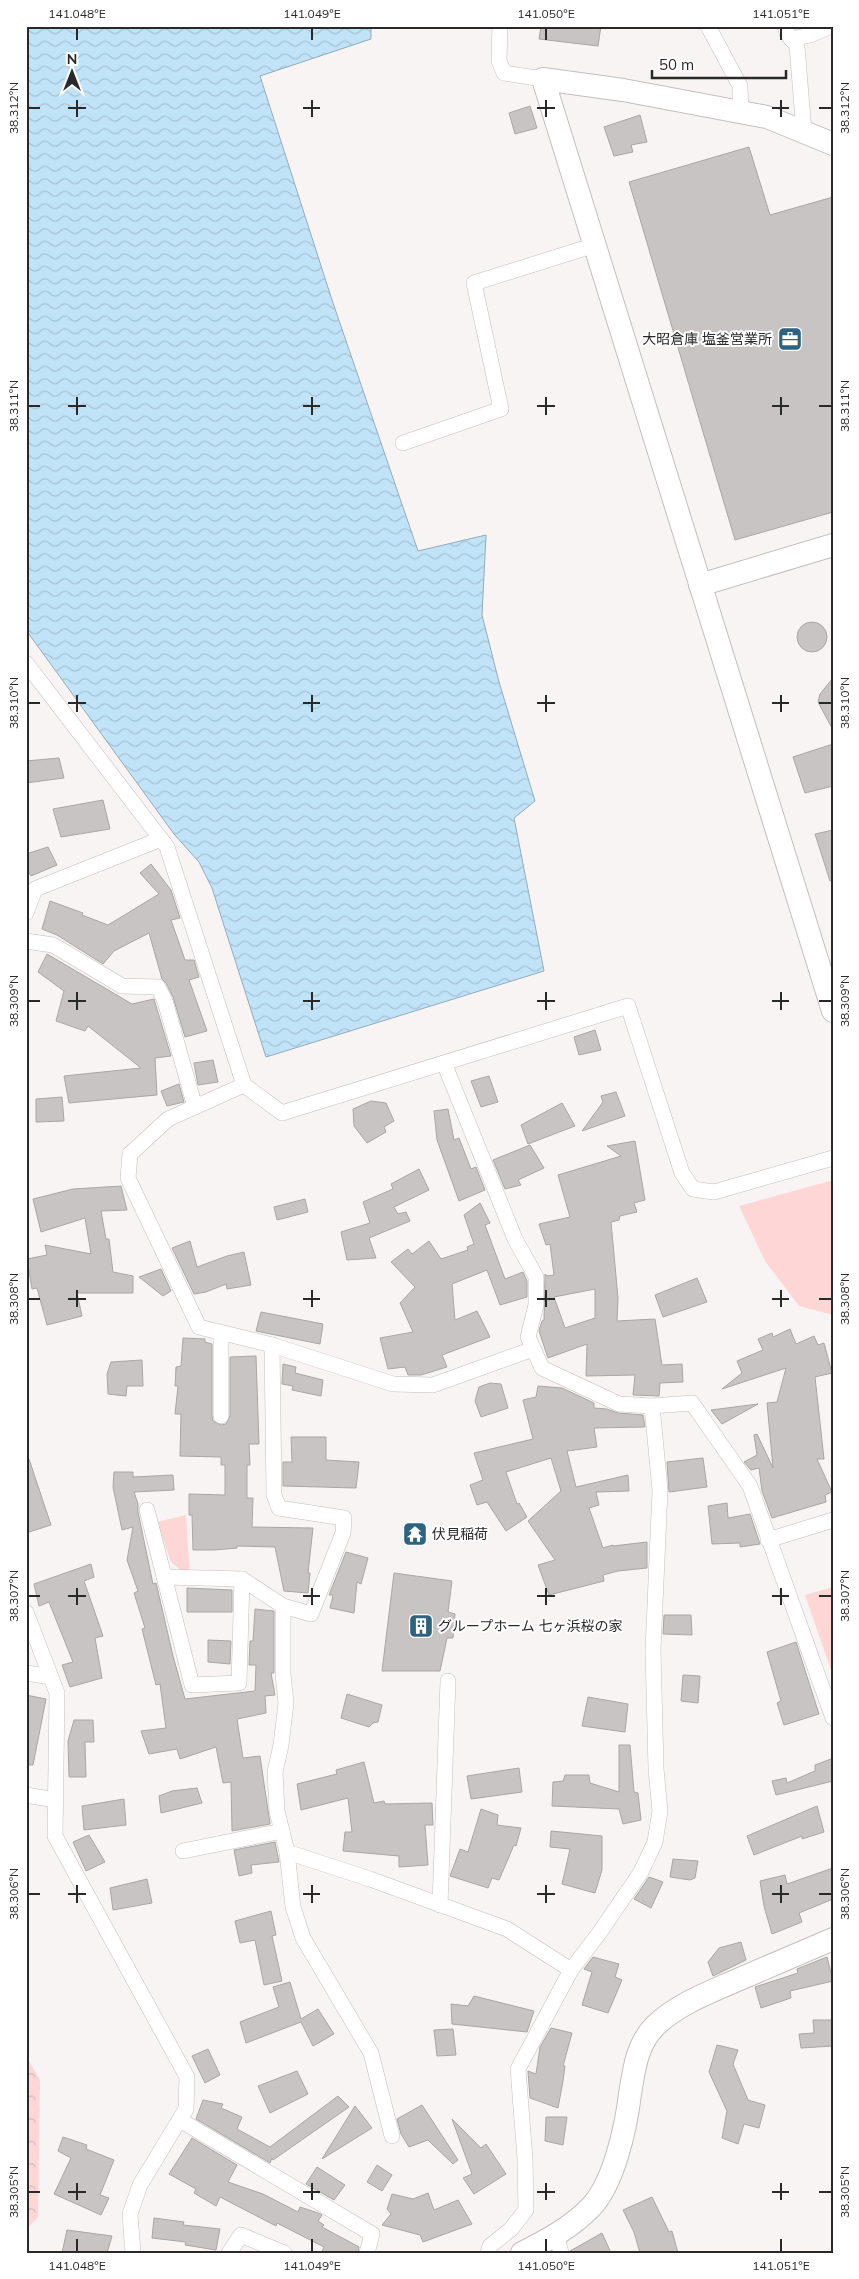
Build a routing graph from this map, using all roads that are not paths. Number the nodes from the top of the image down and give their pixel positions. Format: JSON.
{"nodes":[{"id":1,"x":500,"y":26,"type":"edge"},
{"id":2,"x":708,"y":26,"type":"edge"},
{"id":3,"x":831,"y":26,"type":"edge"},
{"id":4,"x":788,"y":32,"type":"edge"},
{"id":5,"x":544,"y":79,"type":"junction"},
{"id":6,"x":741,"y":112,"type":"junction"},
{"id":7,"x":804,"y":132,"type":"junction"},
{"id":8,"x":833,"y":144,"type":"edge"},
{"id":9,"x":594,"y":245,"type":"junction"},
{"id":10,"x":403,"y":443,"type":"dead end"},
{"id":11,"x":833,"y":545,"type":"edge"},
{"id":12,"x":700,"y":585,"type":"junction"},
{"id":13,"x":26,"y":663,"type":"edge"},
{"id":14,"x":161,"y":839,"type":"junction"},
{"id":15,"x":26,"y":913,"type":"edge"},
{"id":16,"x":26,"y":941,"type":"edge"},
{"id":17,"x":833,"y":1011,"type":"edge"},
{"id":18,"x":444,"y":1063,"type":"junction"},
{"id":19,"x":244,"y":1085,"type":"junction"},
{"id":20,"x":195,"y":1107,"type":"junction"},
{"id":21,"x":833,"y":1158,"type":"edge"},
{"id":22,"x":222,"y":1333,"type":"junction"},
{"id":23,"x":272,"y":1345,"type":"junction"},
{"id":24,"x":533,"y":1349,"type":"junction"},
{"id":25,"x":652,"y":1406,"type":"junction"},
{"id":26,"x":221,"y":1416,"type":"dead end"},
{"id":27,"x":147,"y":1510,"type":"dead end"},
{"id":28,"x":833,"y":1520,"type":"edge"},
{"id":29,"x":768,"y":1540,"type":"junction"},
{"id":30,"x":164,"y":1577,"type":"junction"},
{"id":31,"x":242,"y":1579,"type":"junction"},
{"id":32,"x":283,"y":1606,"type":"junction"},
{"id":33,"x":26,"y":1612,"type":"edge"},
{"id":34,"x":26,"y":1673,"type":"edge"},
{"id":35,"x":51,"y":1677,"type":"junction"},
{"id":36,"x":448,"y":1681,"type":"dead end"},
{"id":37,"x":833,"y":1718,"type":"edge"},
{"id":38,"x":26,"y":1795,"type":"edge"},
{"id":39,"x":56,"y":1800,"type":"junction"},
{"id":40,"x":282,"y":1831,"type":"junction"},
{"id":41,"x":184,"y":1851,"type":"dead end"},
{"id":42,"x":287,"y":1852,"type":"junction"},
{"id":43,"x":440,"y":1905,"type":"junction"},
{"id":44,"x":833,"y":1939,"type":"edge"},
{"id":45,"x":571,"y":1970,"type":"junction"},
{"id":46,"x":180,"y":2120,"type":"junction"},
{"id":47,"x":392,"y":2136,"type":"dead end"},
{"id":48,"x":559,"y":2244,"type":"edge"},
{"id":49,"x":133,"y":2253,"type":"edge"},
{"id":50,"x":229,"y":2253,"type":"edge"},
{"id":51,"x":284,"y":2253,"type":"edge"},
{"id":52,"x":367,"y":2253,"type":"edge"},
{"id":53,"x":488,"y":2253,"type":"edge"},
{"id":54,"x":522,"y":2253,"type":"edge"}],
"edges":[{"from":1,"to":5,"type":"street"},
{"from":2,"to":6,"type":"street"},
{"from":3,"to":4,"type":"street"},
{"from":4,"to":7,"type":"street"},
{"from":5,"to":6,"type":"street"},
{"from":5,"to":9,"type":"street"},
{"from":6,"to":7,"type":"street"},
{"from":7,"to":8,"type":"street"},
{"from":9,"to":10,"type":"street"},
{"from":9,"to":12,"type":"street"},
{"from":11,"to":12,"type":"street"},
{"from":12,"to":17,"type":"street"},
{"from":13,"to":14,"type":"street"},
{"from":14,"to":15,"type":"street"},
{"from":14,"to":19,"type":"street"},
{"from":16,"to":20,"type":"street"},
{"from":18,"to":19,"type":"street"},
{"from":18,"to":21,"type":"street"},
{"from":18,"to":24,"type":"street"},
{"from":19,"to":20,"type":"street"},
{"from":20,"to":22,"type":"street"},
{"from":22,"to":23,"type":"street"},
{"from":22,"to":26,"type":"street"},
{"from":23,"to":24,"type":"street"},
{"from":23,"to":32,"type":"street"},
{"from":24,"to":25,"type":"street"},
{"from":25,"to":29,"type":"street"},
{"from":25,"to":45,"type":"street"},
{"from":27,"to":30,"type":"street"},
{"from":28,"to":29,"type":"street"},
{"from":29,"to":37,"type":"street"},
{"from":30,"to":31,"type":"street"},
{"from":30,"to":31,"type":"street"},
{"from":31,"to":32,"type":"street"},
{"from":32,"to":40,"type":"street"},
{"from":33,"to":35,"type":"street"},
{"from":34,"to":35,"type":"street"},
{"from":35,"to":39,"type":"street"},
{"from":36,"to":43,"type":"street"},
{"from":38,"to":39,"type":"street"},
{"from":39,"to":46,"type":"street"},
{"from":40,"to":41,"type":"street"},
{"from":40,"to":42,"type":"street"},
{"from":42,"to":43,"type":"street"},
{"from":42,"to":47,"type":"street"},
{"from":43,"to":45,"type":"street"},
{"from":44,"to":48,"type":"street"},
{"from":45,"to":53,"type":"street"},
{"from":46,"to":49,"type":"street"},
{"from":46,"to":52,"type":"street"},
{"from":48,"to":54,"type":"street"},
{"from":50,"to":51,"type":"street"}]}
